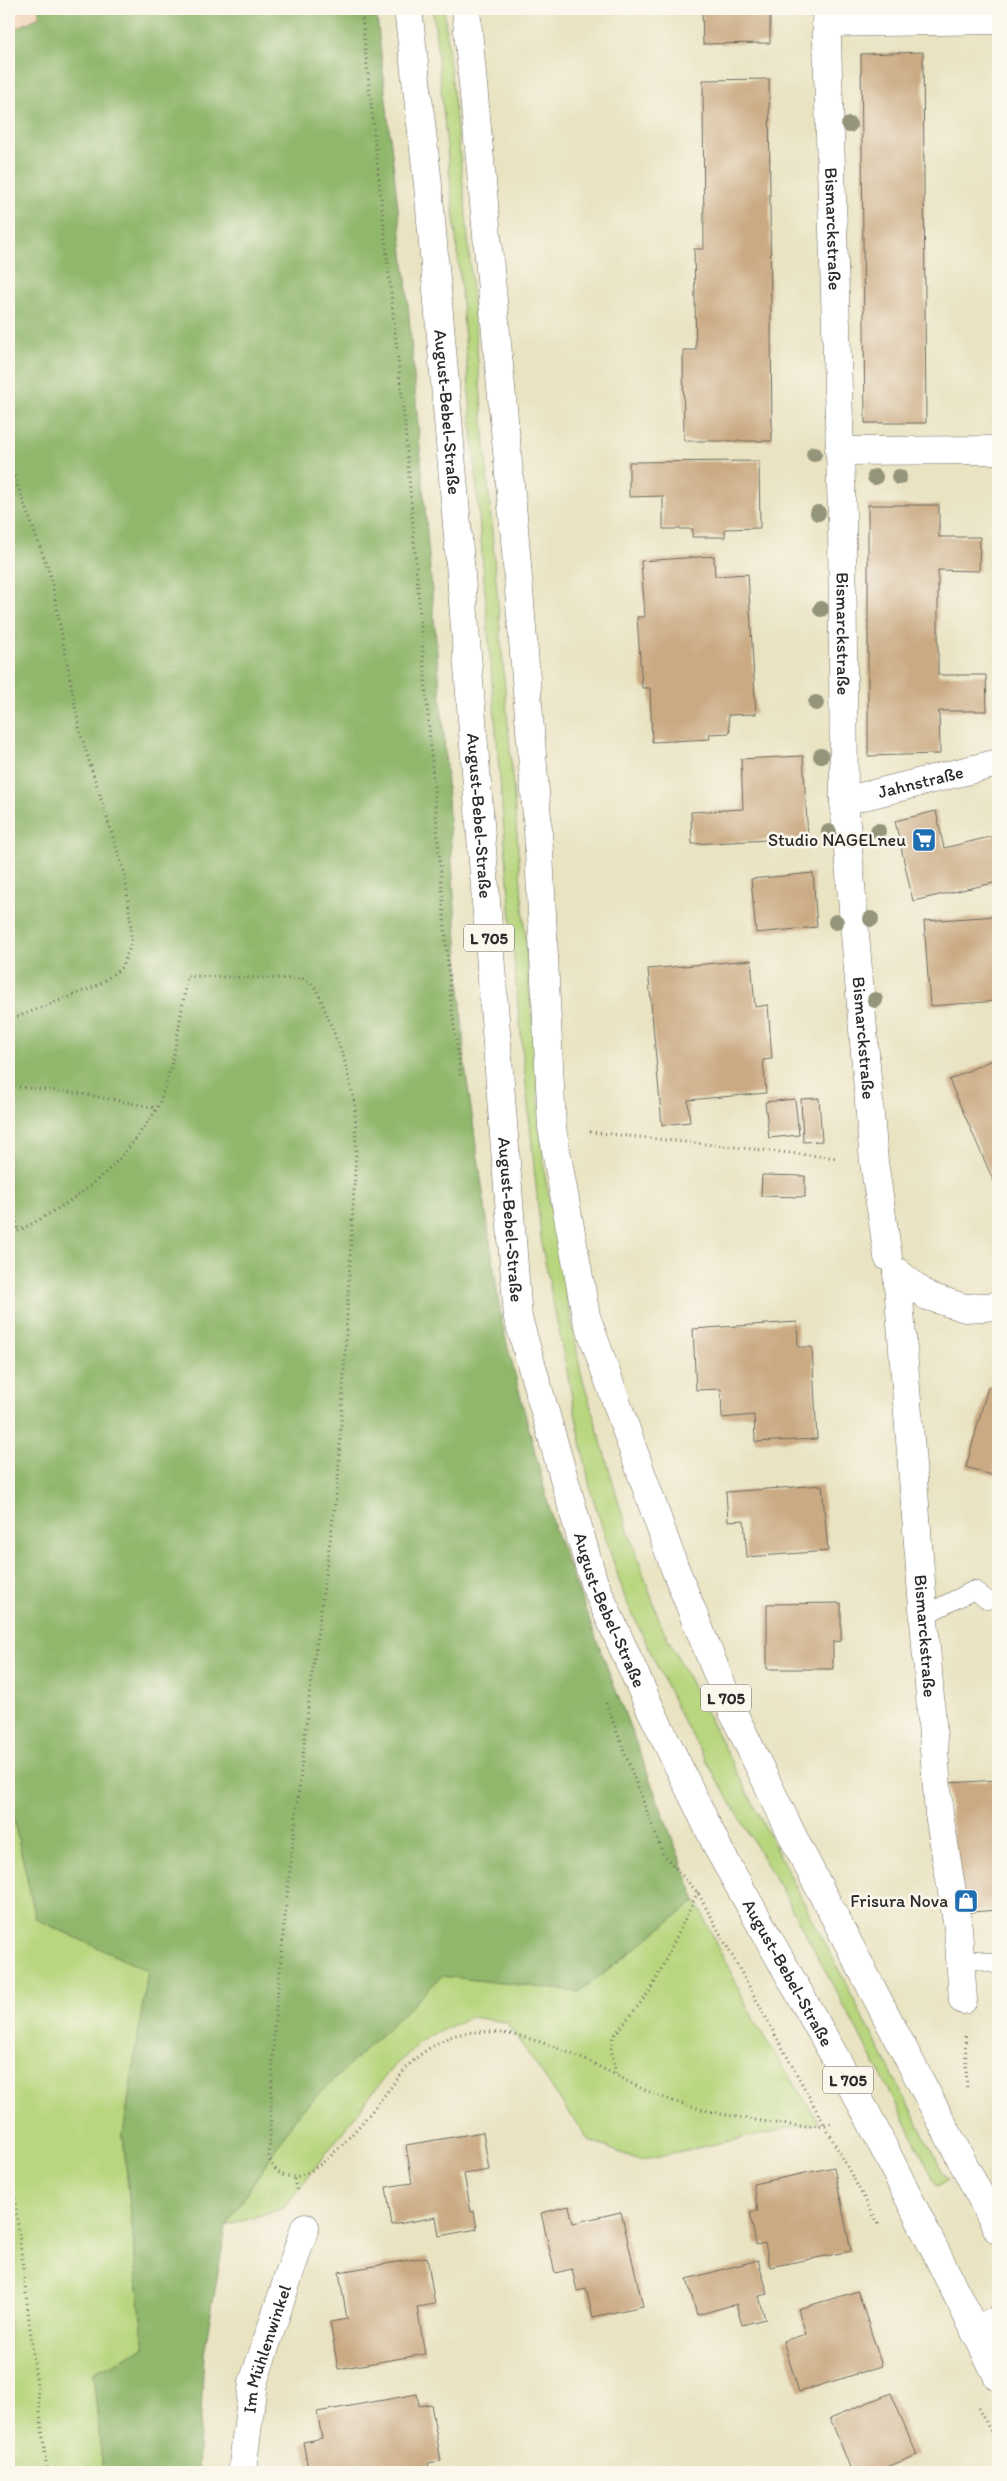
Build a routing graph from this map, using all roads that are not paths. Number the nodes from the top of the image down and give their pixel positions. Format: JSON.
{"nodes":[{"id":1,"x":408,"y":9,"type":"edge"},
{"id":2,"x":466,"y":9,"type":"edge"},
{"id":3,"x":826,"y":16,"type":"edge"},
{"id":4,"x":998,"y":20,"type":"edge"},
{"id":5,"x":998,"y":450,"type":"edge"},
{"id":6,"x":839,"y":451,"type":"junction"},
{"id":7,"x":998,"y":763,"type":"edge"},
{"id":8,"x":844,"y":801,"type":"junction"},
{"id":9,"x":893,"y":1264,"type":"junction"},
{"id":10,"x":998,"y":1306,"type":"edge"},
{"id":11,"x":987,"y":1600,"type":"dead end"},
{"id":12,"x":925,"y":1615,"type":"junction"},
{"id":13,"x":960,"y":1959,"type":"junction"},
{"id":14,"x":998,"y":1965,"type":"edge"},
{"id":15,"x":963,"y":2000,"type":"dead end"},
{"id":16,"x":305,"y":2228,"type":"dead end"},
{"id":17,"x":998,"y":2230,"type":"edge"},
{"id":18,"x":987,"y":2326,"type":"edge"},
{"id":19,"x":998,"y":2377,"type":"edge"},
{"id":20,"x":242,"y":2472,"type":"edge"}],
"edges":[{"from":1,"to":18,"type":"main road","name":"August-Bebel-Straße","number":"L 705"},
{"from":2,"to":17,"type":"main road","number":"L 705"},
{"from":3,"to":4,"type":"main road"},
{"from":3,"to":6,"type":"main road","name":"Bismarckstraße"},
{"from":5,"to":6,"type":"main road"},
{"from":6,"to":8,"type":"main road","name":"Bismarckstraße"},
{"from":7,"to":8,"type":"main road","name":"Jahnstraße"},
{"from":8,"to":9,"type":"main road","name":"Bismarckstraße"},
{"from":9,"to":10,"type":"main road"},
{"from":9,"to":12,"type":"main road","name":"Bismarckstraße"},
{"from":11,"to":12,"type":"lane"},
{"from":12,"to":13,"type":"main road","name":"Bismarckstraße"},
{"from":13,"to":14,"type":"lane"},
{"from":13,"to":15,"type":"main road","name":"Bismarckstraße"},
{"from":16,"to":20,"type":"main road","name":"Im Mühlenwinkel"},
{"from":18,"to":19,"type":"main road","name":"August-Bebel-Straße","number":"L 705"}]}
